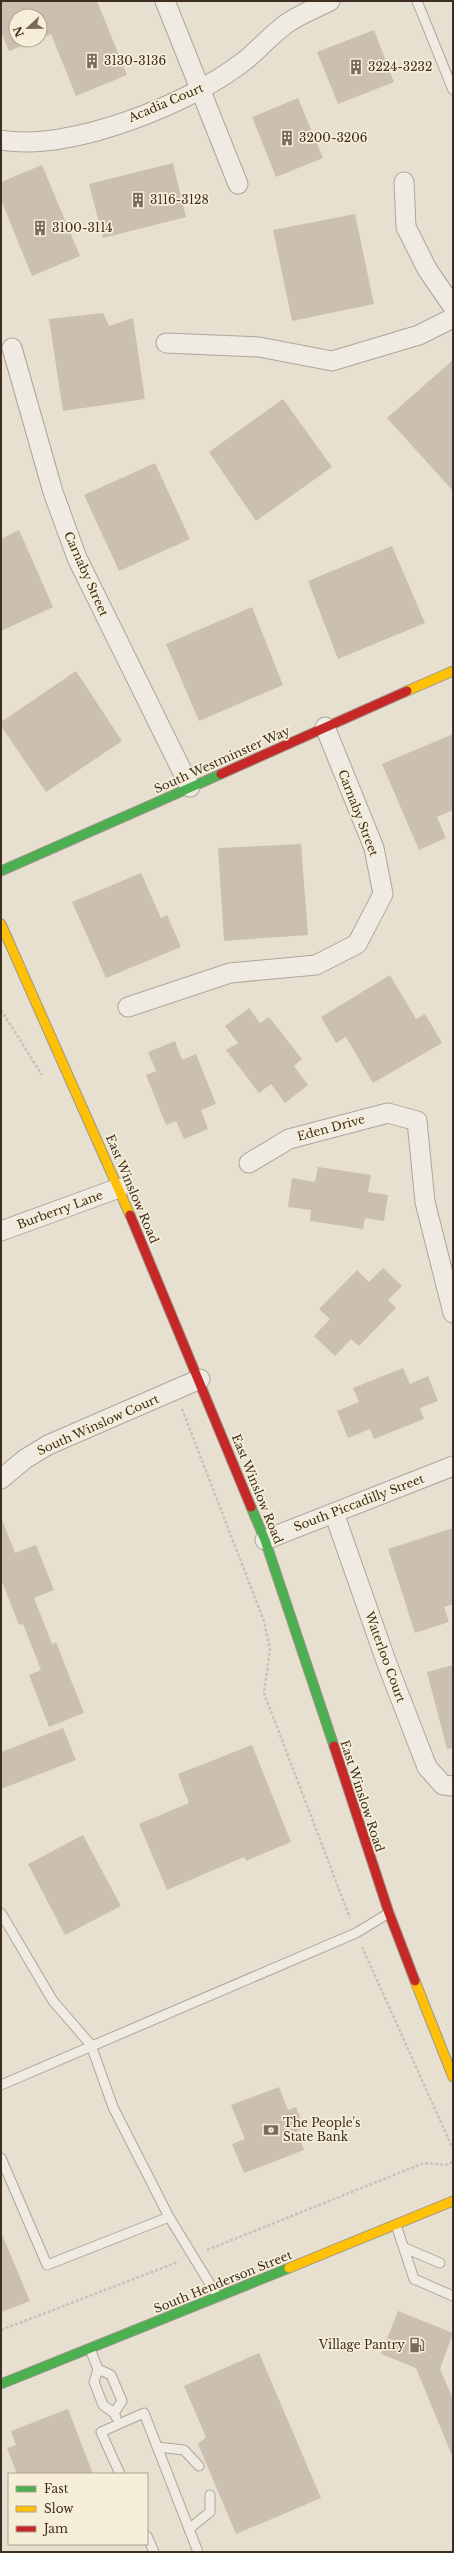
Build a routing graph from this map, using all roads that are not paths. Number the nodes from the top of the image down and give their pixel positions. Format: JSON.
{"nodes":[{"id":1,"x":165,"y":1,"type":"edge"},
{"id":2,"x":330,"y":1,"type":"edge"},
{"id":3,"x":417,"y":1,"type":"edge"},
{"id":4,"x":201,"y":90,"type":"junction"},
{"id":5,"x":453,"y":90,"type":"edge"},
{"id":6,"x":1,"y":140,"type":"edge"},
{"id":7,"x":404,"y":182,"type":"dead end"},
{"id":8,"x":238,"y":184,"type":"dead end"},
{"id":9,"x":453,"y":307,"type":"edge"},
{"id":10,"x":453,"y":318,"type":"edge"},
{"id":11,"x":166,"y":343,"type":"dead end"},
{"id":12,"x":12,"y":348,"type":"dead end"},
{"id":13,"x":453,"y":671,"type":"edge"},
{"id":14,"x":325,"y":727,"type":"junction"},
{"id":15,"x":190,"y":787,"type":"junction"},
{"id":16,"x":1,"y":871,"type":"edge"},
{"id":17,"x":1,"y":924,"type":"edge"},
{"id":18,"x":128,"y":1007,"type":"dead end"},
{"id":19,"x":249,"y":1163,"type":"dead end"},
{"id":20,"x":120,"y":1188,"type":"junction"},
{"id":21,"x":1,"y":1231,"type":"edge"},
{"id":22,"x":453,"y":1313,"type":"edge"},
{"id":23,"x":200,"y":1379,"type":"junction"},
{"id":24,"x":453,"y":1466,"type":"edge"},
{"id":25,"x":1,"y":1479,"type":"edge"},
{"id":26,"x":334,"y":1513,"type":"junction"},
{"id":27,"x":265,"y":1540,"type":"junction"},
{"id":28,"x":453,"y":1786,"type":"edge"},
{"id":29,"x":1,"y":1912,"type":"edge"},
{"id":30,"x":389,"y":1913,"type":"junction"},
{"id":31,"x":91,"y":2045,"type":"junction"},
{"id":32,"x":453,"y":2077,"type":"edge"},
{"id":33,"x":1,"y":2085,"type":"edge"},
{"id":34,"x":1,"y":2158,"type":"edge"},
{"id":35,"x":453,"y":2201,"type":"edge"},
{"id":36,"x":169,"y":2217,"type":"junction"},
{"id":37,"x":396,"y":2225,"type":"junction"},
{"id":38,"x":405,"y":2248,"type":"junction"},
{"id":39,"x":440,"y":2263,"type":"dead end"},
{"id":40,"x":453,"y":2296,"type":"edge"},
{"id":41,"x":218,"y":2297,"type":"junction"},
{"id":42,"x":90,"y":2349,"type":"junction"},
{"id":43,"x":98,"y":2369,"type":"junction"},
{"id":44,"x":1,"y":2384,"type":"edge"},
{"id":45,"x":114,"y":2413,"type":"junction"},
{"id":46,"x":119,"y":2424,"type":"junction"},
{"id":47,"x":158,"y":2447,"type":"junction"},
{"id":48,"x":199,"y":2466,"type":"dead end"},
{"id":49,"x":120,"y":2473,"type":"edge"},
{"id":50,"x":210,"y":2495,"type":"dead end"},
{"id":51,"x":189,"y":2529,"type":"junction"},
{"id":52,"x":148,"y":2538,"type":"edge"},
{"id":53,"x":154,"y":2552,"type":"edge"},
{"id":54,"x":198,"y":2552,"type":"edge"}],
"edges":[{"from":1,"to":4,"type":"street"},
{"from":2,"to":4,"type":"street","name":"Acadia Court"},
{"from":3,"to":5,"type":"lane"},
{"from":4,"to":6,"type":"street","name":"Acadia Court"},
{"from":4,"to":8,"type":"street"},
{"from":7,"to":9,"type":"street"},
{"from":10,"to":11,"type":"street"},
{"from":12,"to":15,"type":"street","name":"Carnaby Street"},
{"from":13,"to":14,"type":"main road","name":"South Westminster Way"},
{"from":14,"to":15,"type":"main road","name":"South Westminster Way"},
{"from":14,"to":18,"type":"street","name":"Carnaby Street"},
{"from":15,"to":16,"type":"main road","name":"South Westminster Way"},
{"from":17,"to":20,"type":"main road","name":"East Winslow Road"},
{"from":19,"to":22,"type":"street","name":"Eden Drive"},
{"from":20,"to":21,"type":"street","name":"Burberry Lane"},
{"from":20,"to":23,"type":"main road","name":"East Winslow Road"},
{"from":23,"to":25,"type":"street","name":"South Winslow Court"},
{"from":23,"to":27,"type":"main road","name":"East Winslow Road"},
{"from":24,"to":26,"type":"street","name":"South Piccadilly Street"},
{"from":26,"to":27,"type":"street","name":"South Piccadilly Street"},
{"from":26,"to":28,"type":"street","name":"Waterloo Court"},
{"from":27,"to":30,"type":"main road","name":"East Winslow Road"},
{"from":29,"to":31,"type":"lane"},
{"from":30,"to":31,"type":"lane"},
{"from":30,"to":32,"type":"main road","name":"East Winslow Road"},
{"from":31,"to":33,"type":"lane"},
{"from":31,"to":36,"type":"lane"},
{"from":34,"to":36,"type":"lane"},
{"from":35,"to":37,"type":"main road","name":"South Henderson Street"},
{"from":36,"to":41,"type":"lane"},
{"from":37,"to":38,"type":"lane"},
{"from":37,"to":41,"type":"main road","name":"South Henderson Street"},
{"from":38,"to":39,"type":"lane"},
{"from":38,"to":40,"type":"lane"},
{"from":41,"to":42,"type":"main road","name":"South Henderson Street"},
{"from":42,"to":43,"type":"lane"},
{"from":42,"to":44,"type":"main road","name":"South Henderson Street"},
{"from":43,"to":45,"type":"lane"},
{"from":43,"to":45,"type":"lane"},
{"from":45,"to":46,"type":"lane"},
{"from":46,"to":47,"type":"lane"},
{"from":46,"to":49,"type":"lane"},
{"from":47,"to":48,"type":"lane"},
{"from":47,"to":51,"type":"lane"},
{"from":50,"to":51,"type":"lane"},
{"from":51,"to":54,"type":"lane"},
{"from":52,"to":53,"type":"lane"}]}
